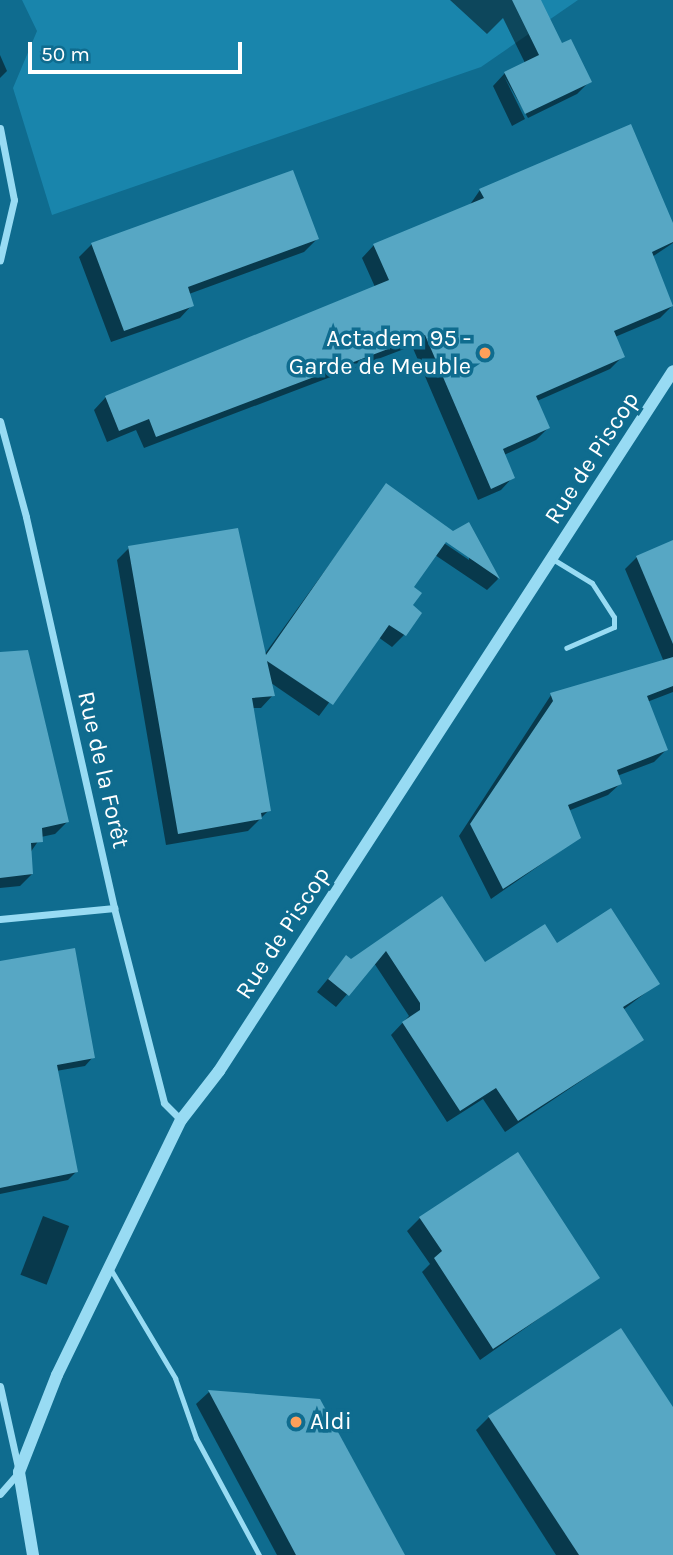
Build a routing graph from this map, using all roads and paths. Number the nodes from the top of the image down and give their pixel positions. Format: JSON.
{"nodes":[{"id":1,"x":0,"y":128,"type":"edge"},
{"id":2,"x":0,"y":260,"type":"edge"},
{"id":3,"x":673,"y":371,"type":"edge"},
{"id":4,"x":0,"y":421,"type":"edge"},
{"id":5,"x":551,"y":558,"type":"junction"},
{"id":6,"x":566,"y":648,"type":"dead end"},
{"id":7,"x":114,"y":908,"type":"junction"},
{"id":8,"x":0,"y":919,"type":"edge"},
{"id":9,"x":181,"y":1121,"type":"junction"},
{"id":10,"x":109,"y":1268,"type":"junction"},
{"id":11,"x":0,"y":1386,"type":"edge"},
{"id":12,"x":19,"y":1472,"type":"junction"},
{"id":13,"x":0,"y":1494,"type":"edge"},
{"id":14,"x":33,"y":1555,"type":"edge"},
{"id":15,"x":259,"y":1555,"type":"edge"}],
"edges":[{"from":1,"to":2,"type":"street"},
{"from":3,"to":5,"type":"street","name":"Rue de Piscop"},
{"from":4,"to":7,"type":"street","name":"Rue de la Forêt"},
{"from":5,"to":6,"type":"lane"},
{"from":5,"to":9,"type":"street","name":"Rue de Piscop"},
{"from":7,"to":8,"type":"street"},
{"from":7,"to":9,"type":"street","name":"Rue de la Forêt"},
{"from":9,"to":10,"type":"street","name":"Rue de Piscop"},
{"from":10,"to":12,"type":"street","name":"Rue de Piscop"},
{"from":10,"to":15,"type":"lane"},
{"from":11,"to":12,"type":"street"},
{"from":12,"to":13,"type":"street"},
{"from":12,"to":14,"type":"street"}]}
